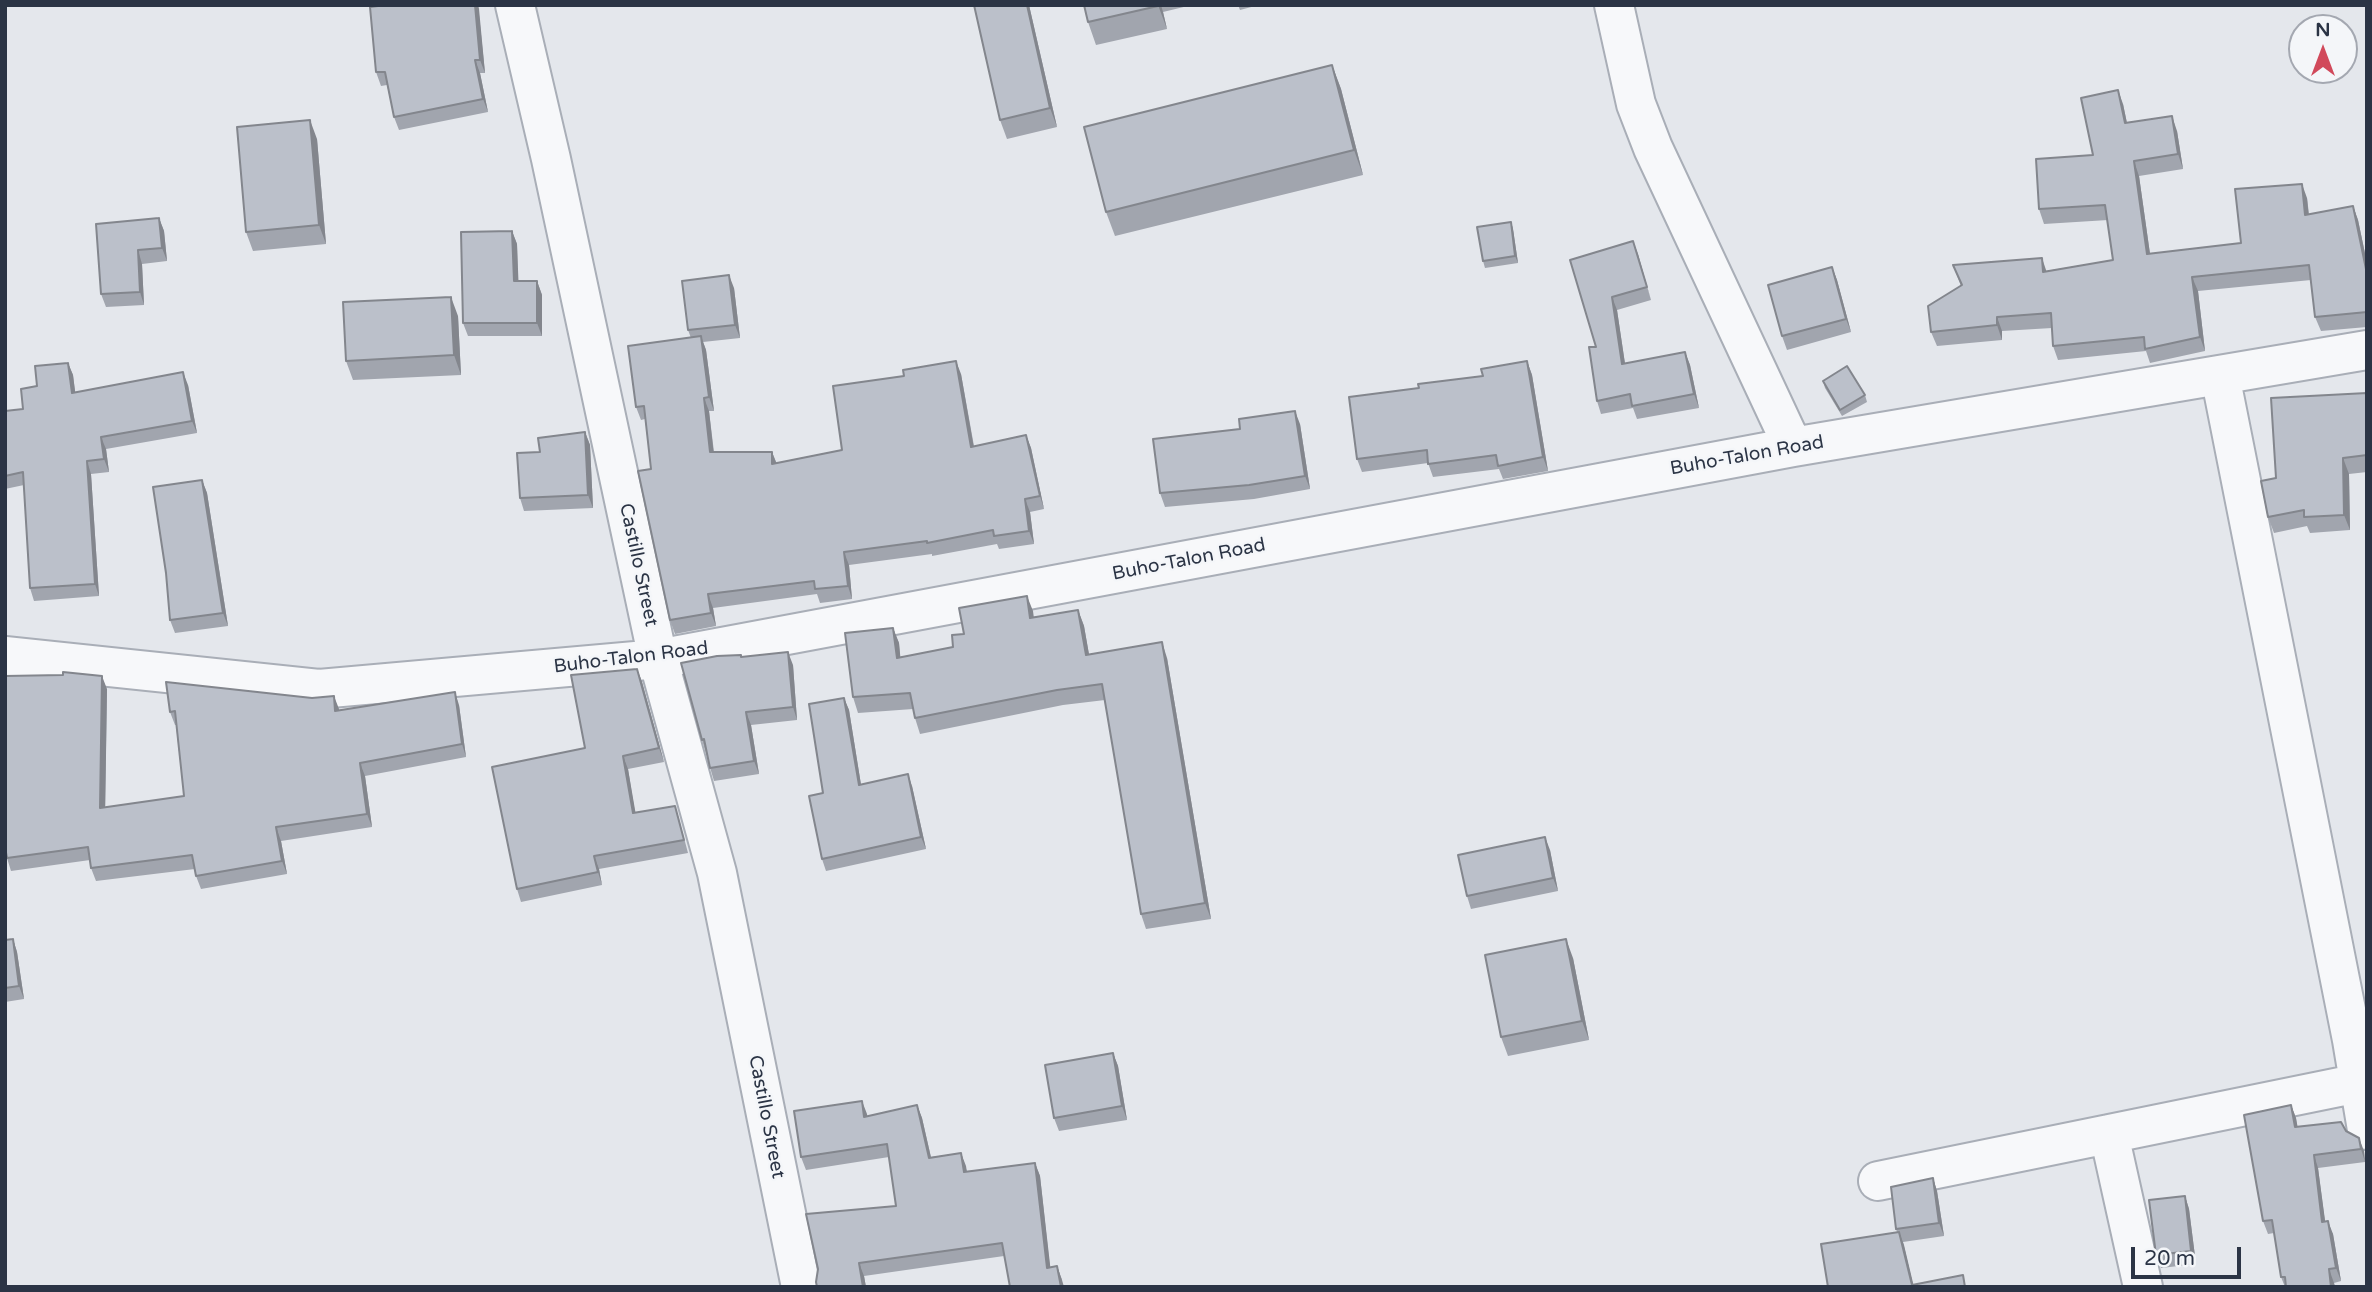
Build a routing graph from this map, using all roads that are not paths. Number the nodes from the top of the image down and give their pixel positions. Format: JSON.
{"nodes":[{"id":1,"x":515,"y":5,"type":"edge"},
{"id":2,"x":1615,"y":5,"type":"edge"},
{"id":3,"x":2367,"y":349,"type":"edge"},
{"id":4,"x":2220,"y":374,"type":"junction"},
{"id":5,"x":1793,"y":447,"type":"junction"},
{"id":6,"x":5,"y":656,"type":"edge"},
{"id":7,"x":658,"y":659,"type":"junction"},
{"id":8,"x":2359,"y":1083,"type":"junction"},
{"id":9,"x":2367,"y":1130,"type":"edge"},
{"id":10,"x":2109,"y":1134,"type":"junction"},
{"id":11,"x":1878,"y":1181,"type":"dead end"},
{"id":12,"x":800,"y":1287,"type":"edge"},
{"id":13,"x":2143,"y":1287,"type":"edge"}],
"edges":[{"from":1,"to":7,"type":"street","name":"Castillo Street"},
{"from":2,"to":5,"type":"street"},
{"from":3,"to":4,"type":"street","name":"Buho-Talon Road"},
{"from":4,"to":5,"type":"street","name":"Buho-Talon Road"},
{"from":4,"to":8,"type":"street"},
{"from":5,"to":7,"type":"street","name":"Buho-Talon Road"},
{"from":6,"to":7,"type":"street","name":"Buho-Talon Road"},
{"from":7,"to":12,"type":"street","name":"Castillo Street"},
{"from":8,"to":9,"type":"street"},
{"from":8,"to":10,"type":"street"},
{"from":10,"to":11,"type":"street"},
{"from":10,"to":13,"type":"street"}]}
